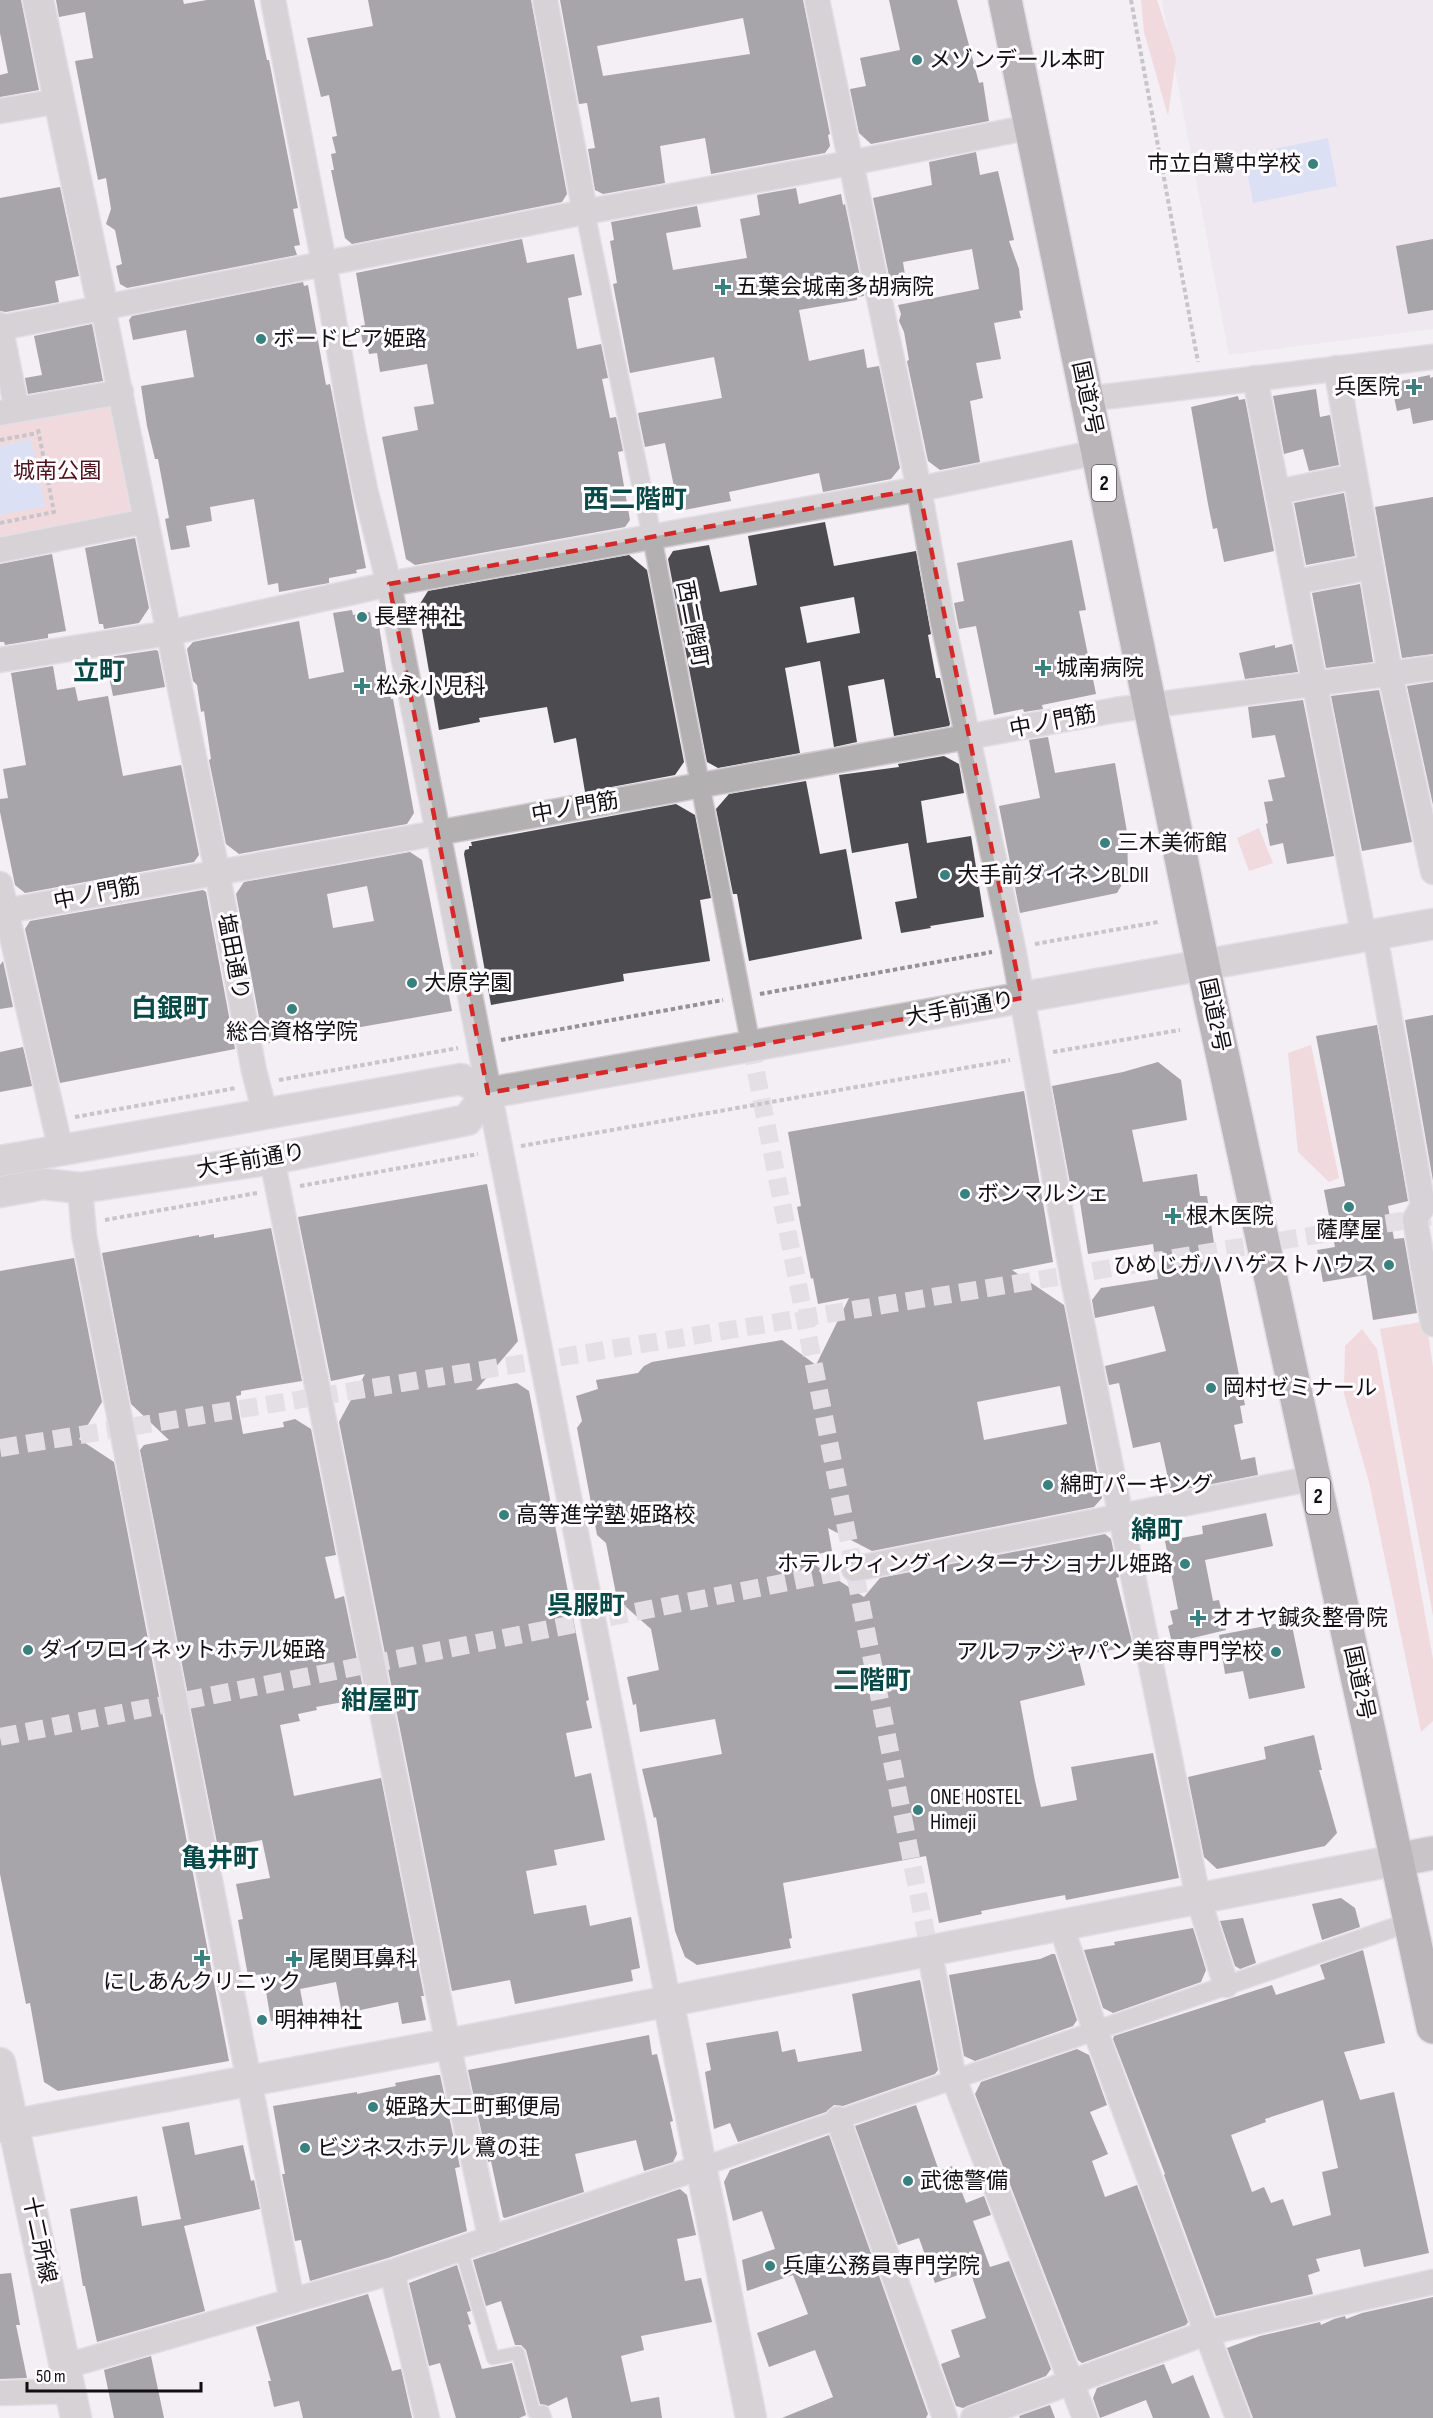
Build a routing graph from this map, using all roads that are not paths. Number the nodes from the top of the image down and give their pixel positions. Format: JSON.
{"nodes":[{"id":1,"x":38,"y":0,"type":"edge"},
{"id":2,"x":273,"y":0,"type":"edge"},
{"id":3,"x":545,"y":0,"type":"edge"},
{"id":4,"x":817,"y":0,"type":"edge"},
{"id":5,"x":1005,"y":0,"type":"edge"},
{"id":6,"x":59,"y":101,"type":"junction"},
{"id":7,"x":0,"y":111,"type":"edge"},
{"id":8,"x":1030,"y":127,"type":"junction"},
{"id":9,"x":850,"y":163,"type":"junction"},
{"id":10,"x":585,"y":212,"type":"junction"},
{"id":11,"x":324,"y":263,"type":"junction"},
{"id":12,"x":102,"y":308,"type":"junction"},
{"id":13,"x":0,"y":327,"type":"edge"},
{"id":14,"x":1433,"y":357,"type":"edge"},
{"id":15,"x":1336,"y":369,"type":"junction"},
{"id":16,"x":1256,"y":378,"type":"junction"},
{"id":17,"x":120,"y":392,"type":"junction"},
{"id":18,"x":1087,"y":399,"type":"junction"},
{"id":19,"x":8,"y":412,"type":"edge"},
{"id":20,"x":1098,"y":452,"type":"junction"},
{"id":21,"x":1355,"y":476,"type":"junction"},
{"id":22,"x":919,"y":489,"type":"junction"},
{"id":23,"x":1278,"y":492,"type":"junction"},
{"id":24,"x":146,"y":521,"type":"junction"},
{"id":25,"x":652,"y":537,"type":"junction"},
{"id":26,"x":0,"y":550,"type":"edge"},
{"id":27,"x":1371,"y":567,"type":"junction"},
{"id":28,"x":1296,"y":582,"type":"junction"},
{"id":29,"x":389,"y":584,"type":"junction"},
{"id":30,"x":169,"y":633,"type":"junction"},
{"id":31,"x":0,"y":660,"type":"edge"},
{"id":32,"x":1433,"y":668,"type":"edge"},
{"id":33,"x":1390,"y":674,"type":"junction"},
{"id":34,"x":1316,"y":683,"type":"junction"},
{"id":35,"x":1150,"y":705,"type":"junction"},
{"id":36,"x":968,"y":738,"type":"junction"},
{"id":37,"x":698,"y":785,"type":"junction"},
{"id":38,"x":439,"y":832,"type":"junction"},
{"id":39,"x":217,"y":871,"type":"junction"},
{"id":40,"x":1433,"y":872,"type":"edge"},
{"id":41,"x":0,"y":884,"type":"edge"},
{"id":42,"x":3,"y":911,"type":"edge"},
{"id":43,"x":1433,"y":924,"type":"edge"},
{"id":44,"x":1369,"y":936,"type":"junction"},
{"id":45,"x":1203,"y":965,"type":"junction"},
{"id":46,"x":1022,"y":998,"type":"junction"},
{"id":47,"x":751,"y":1046,"type":"junction"},
{"id":48,"x":488,"y":1093,"type":"junction"},
{"id":49,"x":265,"y":1113,"type":"junction"},
{"id":50,"x":61,"y":1151,"type":"junction"},
{"id":51,"x":272,"y":1159,"type":"junction"},
{"id":52,"x":0,"y":1161,"type":"edge"},
{"id":53,"x":80,"y":1188,"type":"junction"},
{"id":54,"x":0,"y":1192,"type":"edge"},
{"id":55,"x":1433,"y":1324,"type":"edge"},
{"id":56,"x":1314,"y":1478,"type":"junction"},
{"id":57,"x":1121,"y":1515,"type":"junction"},
{"id":58,"x":854,"y":1569,"type":"tunnel mouth"},
{"id":59,"x":1433,"y":1853,"type":"edge"},
{"id":60,"x":1397,"y":1860,"type":"junction"},
{"id":61,"x":1198,"y":1898,"type":"junction"},
{"id":62,"x":1410,"y":1922,"type":"junction"},
{"id":63,"x":1061,"y":1925,"type":"junction"},
{"id":64,"x":929,"y":1949,"type":"junction"},
{"id":65,"x":1226,"y":1985,"type":"junction"},
{"id":66,"x":668,"y":2000,"type":"junction"},
{"id":67,"x":1433,"y":2027,"type":"edge"},
{"id":68,"x":1095,"y":2030,"type":"junction"},
{"id":69,"x":448,"y":2044,"type":"junction"},
{"id":70,"x":0,"y":2063,"type":"edge"},
{"id":71,"x":954,"y":2079,"type":"junction"},
{"id":72,"x":249,"y":2081,"type":"junction"},
{"id":73,"x":838,"y":2119,"type":"junction"},
{"id":74,"x":7,"y":2126,"type":"edge"},
{"id":75,"x":701,"y":2167,"type":"junction"},
{"id":76,"x":491,"y":2240,"type":"junction"},
{"id":77,"x":461,"y":2249,"type":"junction"},
{"id":78,"x":392,"y":2272,"type":"junction"},
{"id":79,"x":1433,"y":2282,"type":"edge"},
{"id":80,"x":292,"y":2301,"type":"junction"},
{"id":81,"x":1206,"y":2333,"type":"junction"},
{"id":82,"x":1073,"y":2383,"type":"junction"},
{"id":83,"x":71,"y":2392,"type":"edge"},
{"id":84,"x":0,"y":2393,"type":"edge"},
{"id":85,"x":427,"y":2418,"type":"edge"},
{"id":86,"x":545,"y":2418,"type":"edge"},
{"id":87,"x":751,"y":2418,"type":"edge"},
{"id":88,"x":945,"y":2418,"type":"edge"},
{"id":89,"x":974,"y":2418,"type":"edge"},
{"id":90,"x":1085,"y":2418,"type":"edge"},
{"id":91,"x":1238,"y":2418,"type":"edge"}],
"edges":[{"from":1,"to":6,"type":"street"},
{"from":2,"to":11,"type":"street"},
{"from":3,"to":10,"type":"street"},
{"from":4,"to":9,"type":"street"},
{"from":5,"to":8,"type":"highway","name":"国道2号","number":"2"},
{"from":6,"to":7,"type":"street"},
{"from":6,"to":12,"type":"street"},
{"from":8,"to":9,"type":"street"},
{"from":8,"to":18,"type":"highway","name":"国道2号","number":"2"},
{"from":9,"to":10,"type":"street"},
{"from":9,"to":22,"type":"street"},
{"from":10,"to":11,"type":"street"},
{"from":10,"to":25,"type":"street","name":"西二階町"},
{"from":11,"to":12,"type":"street"},
{"from":11,"to":29,"type":"street"},
{"from":12,"to":13,"type":"street"},
{"from":12,"to":17,"type":"street","name":"塩田通り"},
{"from":13,"to":19,"type":"street"},
{"from":14,"to":15,"type":"street"},
{"from":15,"to":16,"type":"street"},
{"from":15,"to":21,"type":"street"},
{"from":16,"to":18,"type":"street"},
{"from":16,"to":23,"type":"street"},
{"from":17,"to":19,"type":"street"},
{"from":17,"to":24,"type":"street","name":"塩田通り"},
{"from":18,"to":20,"type":"highway","name":"国道2号","number":"2"},
{"from":20,"to":22,"type":"street"},
{"from":20,"to":35,"type":"highway","name":"国道2号","number":"2"},
{"from":21,"to":23,"type":"street"},
{"from":21,"to":27,"type":"street"},
{"from":22,"to":25,"type":"street"},
{"from":22,"to":36,"type":"street"},
{"from":23,"to":28,"type":"street"},
{"from":24,"to":26,"type":"street"},
{"from":24,"to":30,"type":"street","name":"塩田通り"},
{"from":25,"to":29,"type":"street"},
{"from":25,"to":37,"type":"street","name":"西二階町"},
{"from":27,"to":28,"type":"street"},
{"from":27,"to":33,"type":"street"},
{"from":28,"to":34,"type":"street"},
{"from":29,"to":30,"type":"street"},
{"from":29,"to":38,"type":"street"},
{"from":30,"to":31,"type":"street"},
{"from":30,"to":39,"type":"street","name":"塩田通り"},
{"from":32,"to":33,"type":"street","name":"中ノ門筋"},
{"from":33,"to":34,"type":"street","name":"中ノ門筋"},
{"from":33,"to":40,"type":"street"},
{"from":34,"to":35,"type":"street","name":"中ノ門筋"},
{"from":34,"to":44,"type":"street"},
{"from":35,"to":36,"type":"street","name":"中ノ門筋"},
{"from":35,"to":45,"type":"highway","name":"国道2号","number":"2"},
{"from":36,"to":37,"type":"street","name":"中ノ門筋"},
{"from":36,"to":46,"type":"street"},
{"from":37,"to":38,"type":"street","name":"中ノ門筋"},
{"from":37,"to":47,"type":"street","name":"西二階町"},
{"from":38,"to":39,"type":"street","name":"中ノ門筋"},
{"from":38,"to":48,"type":"street"},
{"from":39,"to":42,"type":"street","name":"中ノ門筋"},
{"from":39,"to":49,"type":"street","name":"塩田通り"},
{"from":41,"to":42,"type":"street"},
{"from":42,"to":50,"type":"street"},
{"from":43,"to":44,"type":"street","name":"大手前通り"},
{"from":44,"to":45,"type":"street","name":"大手前通り"},
{"from":44,"to":55,"type":"street"},
{"from":45,"to":46,"type":"street","name":"大手前通り"},
{"from":45,"to":56,"type":"highway","name":"国道2号","number":"2"},
{"from":46,"to":47,"type":"street","name":"大手前通り"},
{"from":46,"to":57,"type":"street"},
{"from":47,"to":48,"type":"street","name":"大手前通り"},
{"from":48,"to":49,"type":"street","name":"大手前通り"},
{"from":48,"to":51,"type":"street","name":"大手前通り"},
{"from":48,"to":66,"type":"street"},
{"from":49,"to":50,"type":"street","name":"大手前通り"},
{"from":50,"to":52,"type":"street","name":"大手前通り"},
{"from":51,"to":53,"type":"street","name":"大手前通り"},
{"from":51,"to":69,"type":"street"},
{"from":53,"to":54,"type":"street","name":"大手前通り"},
{"from":53,"to":72,"type":"street"},
{"from":56,"to":57,"type":"street"},
{"from":56,"to":60,"type":"highway","name":"国道2号","number":"2"},
{"from":57,"to":58,"type":"street"},
{"from":57,"to":61,"type":"street"},
{"from":59,"to":60,"type":"main road"},
{"from":60,"to":61,"type":"street"},
{"from":60,"to":62,"type":"highway","name":"国道2号","number":"2"},
{"from":61,"to":63,"type":"street"},
{"from":61,"to":65,"type":"street"},
{"from":62,"to":65,"type":"street"},
{"from":62,"to":67,"type":"highway","name":"国道2号","number":"2"},
{"from":63,"to":64,"type":"street"},
{"from":63,"to":68,"type":"street"},
{"from":64,"to":66,"type":"street"},
{"from":64,"to":71,"type":"street"},
{"from":65,"to":68,"type":"street"},
{"from":66,"to":69,"type":"street"},
{"from":66,"to":75,"type":"street"},
{"from":68,"to":71,"type":"street"},
{"from":68,"to":81,"type":"street"},
{"from":69,"to":72,"type":"street"},
{"from":69,"to":76,"type":"street"},
{"from":70,"to":74,"type":"street","name":"十二所線"},
{"from":71,"to":73,"type":"street"},
{"from":71,"to":82,"type":"street"},
{"from":72,"to":74,"type":"street"},
{"from":72,"to":80,"type":"street"},
{"from":73,"to":75,"type":"street"},
{"from":73,"to":88,"type":"street"},
{"from":74,"to":83,"type":"street","name":"十二所線"},
{"from":75,"to":76,"type":"street"},
{"from":75,"to":87,"type":"street"},
{"from":76,"to":77,"type":"street"},
{"from":77,"to":78,"type":"street"},
{"from":77,"to":86,"type":"lane"},
{"from":78,"to":80,"type":"street"},
{"from":78,"to":85,"type":"street"},
{"from":79,"to":81,"type":"street"},
{"from":80,"to":83,"type":"street"},
{"from":81,"to":82,"type":"street"},
{"from":81,"to":91,"type":"street"},
{"from":82,"to":89,"type":"street"},
{"from":82,"to":90,"type":"street"},
{"from":83,"to":84,"type":"street"}]}
